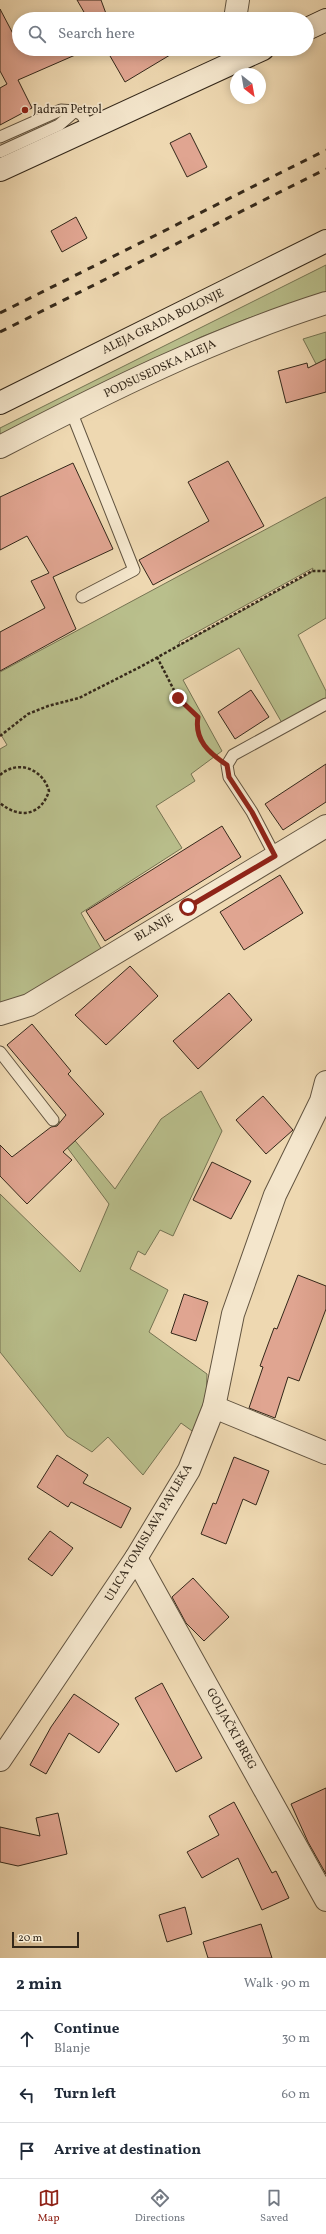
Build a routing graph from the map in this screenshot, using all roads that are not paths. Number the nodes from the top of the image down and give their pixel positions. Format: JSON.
{"nodes":[{"id":1,"x":238,"y":0,"type":"edge"},
{"id":2,"x":236,"y":12,"type":"edge"},
{"id":3,"x":326,"y":20,"type":"edge"},
{"id":4,"x":314,"y":25,"type":"edge"},
{"id":5,"x":242,"y":56,"type":"edge"},
{"id":6,"x":74,"y":111,"type":"junction"},
{"id":7,"x":90,"y":128,"type":"junction"},
{"id":8,"x":0,"y":137,"type":"edge"},
{"id":9,"x":0,"y":152,"type":"edge"},
{"id":10,"x":0,"y":170,"type":"edge"},
{"id":11,"x":326,"y":241,"type":"edge"},
{"id":12,"x":326,"y":303,"type":"edge"},
{"id":13,"x":0,"y":403,"type":"edge"},
{"id":14,"x":71,"y":411,"type":"junction"},
{"id":15,"x":0,"y":447,"type":"edge"},
{"id":16,"x":82,"y":597,"type":"dead end"},
{"id":17,"x":326,"y":704,"type":"edge"},
{"id":18,"x":326,"y":826,"type":"edge"},
{"id":19,"x":275,"y":856,"type":"junction"},
{"id":20,"x":0,"y":1014,"type":"edge"},
{"id":21,"x":0,"y":1052,"type":"edge"},
{"id":22,"x":326,"y":1082,"type":"edge"},
{"id":23,"x":53,"y":1120,"type":"dead end"},
{"id":24,"x":214,"y":1407,"type":"junction"},
{"id":25,"x":326,"y":1453,"type":"edge"},
{"id":26,"x":136,"y":1558,"type":"junction"},
{"id":27,"x":0,"y":1760,"type":"edge"},
{"id":28,"x":326,"y":1900,"type":"edge"}],
"edges":[{"from":1,"to":2,"type":"street"},
{"from":3,"to":4,"type":"street"},
{"from":5,"to":7,"type":"street"},
{"from":6,"to":7,"type":"lane"},
{"from":6,"to":8,"type":"lane"},
{"from":6,"to":9,"type":"lane"},
{"from":7,"to":10,"type":"street"},
{"from":11,"to":13,"type":"street","name":"ALEJA GRADA BOLONJE"},
{"from":12,"to":14,"type":"street","name":"PODSUSEDSKA ALEJA"},
{"from":14,"to":15,"type":"street","name":"PODSUSEDSKA ALEJA"},
{"from":14,"to":16,"type":"lane"},
{"from":17,"to":19,"type":"lane"},
{"from":18,"to":19,"type":"street","name":"BLANJE"},
{"from":19,"to":20,"type":"street","name":"BLANJE"},
{"from":21,"to":23,"type":"lane"},
{"from":22,"to":24,"type":"street","name":"ULICA TOMISLAVA PAVLEKA"},
{"from":24,"to":25,"type":"street"},
{"from":24,"to":26,"type":"street","name":"ULICA TOMISLAVA PAVLEKA"},
{"from":26,"to":27,"type":"street","name":"ULICA TOMISLAVA PAVLEKA"},
{"from":26,"to":28,"type":"street","name":"GOLJAČKI BREG"}]}
